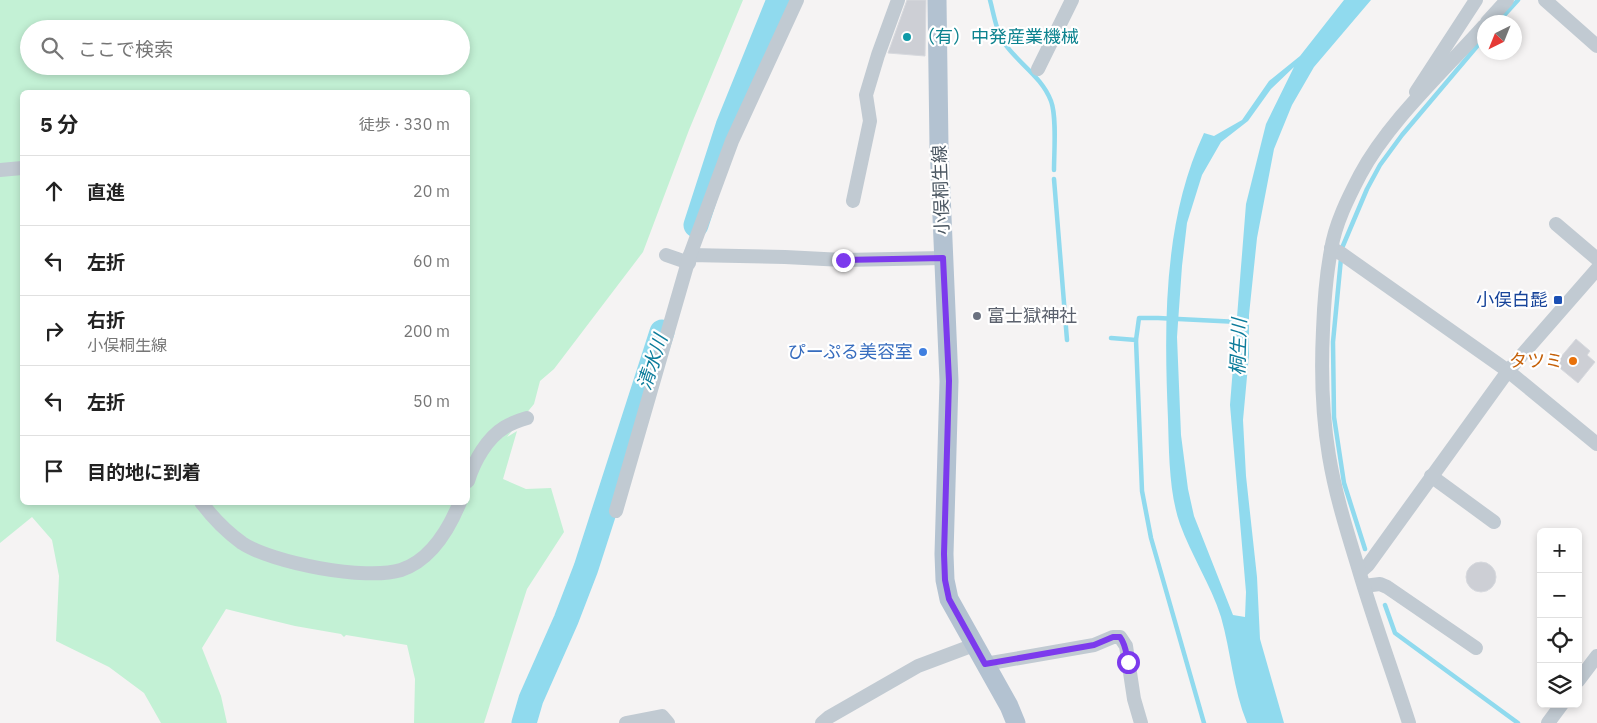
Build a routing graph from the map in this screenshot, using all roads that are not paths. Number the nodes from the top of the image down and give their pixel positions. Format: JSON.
{"nodes":[{"id":1,"x":797,"y":0,"type":"edge"},
{"id":2,"x":898,"y":0,"type":"edge"},
{"id":3,"x":937,"y":0,"type":"edge"},
{"id":4,"x":1072,"y":0,"type":"edge"},
{"id":5,"x":1476,"y":0,"type":"edge"},
{"id":6,"x":1507,"y":0,"type":"edge"},
{"id":7,"x":1544,"y":0,"type":"edge"},
{"id":8,"x":1493,"y":15,"type":"edge"},
{"id":9,"x":1477,"y":34,"type":"edge"},
{"id":10,"x":1597,"y":46,"type":"edge"},
{"id":11,"x":1038,"y":69,"type":"dead end"},
{"id":12,"x":1412,"y":105,"type":"junction"},
{"id":13,"x":20,"y":168,"type":"edge"},
{"id":14,"x":0,"y":170,"type":"edge"},
{"id":15,"x":853,"y":201,"type":"dead end"},
{"id":16,"x":1556,"y":224,"type":"dead end"},
{"id":17,"x":1337,"y":251,"type":"junction"},
{"id":18,"x":666,"y":255,"type":"dead end"},
{"id":19,"x":943,"y":258,"type":"junction"},
{"id":20,"x":690,"y":259,"type":"junction"},
{"id":21,"x":1597,"y":259,"type":"edge"},
{"id":22,"x":1597,"y":270,"type":"edge"},
{"id":23,"x":1508,"y":372,"type":"junction"},
{"id":24,"x":527,"y":418,"type":"dead end"},
{"id":25,"x":1597,"y":444,"type":"edge"},
{"id":26,"x":470,"y":476,"type":"edge"},
{"id":27,"x":1431,"y":476,"type":"junction"},
{"id":28,"x":204,"y":505,"type":"edge"},
{"id":29,"x":459,"y":505,"type":"edge"},
{"id":30,"x":616,"y":511,"type":"dead end"},
{"id":31,"x":1494,"y":522,"type":"dead end"},
{"id":32,"x":1360,"y":572,"type":"junction"},
{"id":33,"x":1364,"y":586,"type":"junction"},
{"id":34,"x":974,"y":645,"type":"junction"},
{"id":35,"x":1476,"y":648,"type":"dead end"},
{"id":36,"x":1597,"y":656,"type":"edge"},
{"id":37,"x":985,"y":664,"type":"junction"},
{"id":38,"x":1582,"y":676,"type":"edge"},
{"id":39,"x":1559,"y":708,"type":"edge"},
{"id":40,"x":626,"y":723,"type":"edge"},
{"id":41,"x":668,"y":723,"type":"edge"},
{"id":42,"x":822,"y":723,"type":"edge"},
{"id":43,"x":1016,"y":723,"type":"edge"},
{"id":44,"x":1141,"y":723,"type":"edge"},
{"id":45,"x":1409,"y":723,"type":"edge"},
{"id":46,"x":1548,"y":723,"type":"edge"}],
"edges":[{"from":1,"to":20,"type":"street"},
{"from":2,"to":15,"type":"street"},
{"from":3,"to":19,"type":"main road","name":"小俣桐生線"},
{"from":4,"to":11,"type":"street"},
{"from":5,"to":12,"type":"street"},
{"from":6,"to":8,"type":"street"},
{"from":7,"to":10,"type":"street"},
{"from":9,"to":12,"type":"street"},
{"from":12,"to":17,"type":"street"},
{"from":13,"to":14,"type":"street"},
{"from":16,"to":21,"type":"street"},
{"from":17,"to":23,"type":"street"},
{"from":17,"to":32,"type":"street"},
{"from":18,"to":20,"type":"street"},
{"from":19,"to":20,"type":"street"},
{"from":19,"to":34,"type":"main road","name":"小俣桐生線"},
{"from":20,"to":30,"type":"street"},
{"from":22,"to":23,"type":"street"},
{"from":23,"to":25,"type":"street"},
{"from":23,"to":27,"type":"street"},
{"from":24,"to":26,"type":"street"},
{"from":27,"to":31,"type":"street"},
{"from":27,"to":32,"type":"street"},
{"from":28,"to":29,"type":"street"},
{"from":32,"to":33,"type":"street"},
{"from":33,"to":35,"type":"street"},
{"from":33,"to":45,"type":"street"},
{"from":34,"to":37,"type":"main road","name":"小俣桐生線"},
{"from":34,"to":42,"type":"street"},
{"from":36,"to":38,"type":"street"},
{"from":37,"to":43,"type":"main road","name":"小俣桐生線"},
{"from":37,"to":44,"type":"street"},
{"from":39,"to":46,"type":"street"},
{"from":40,"to":41,"type":"street"}]}
